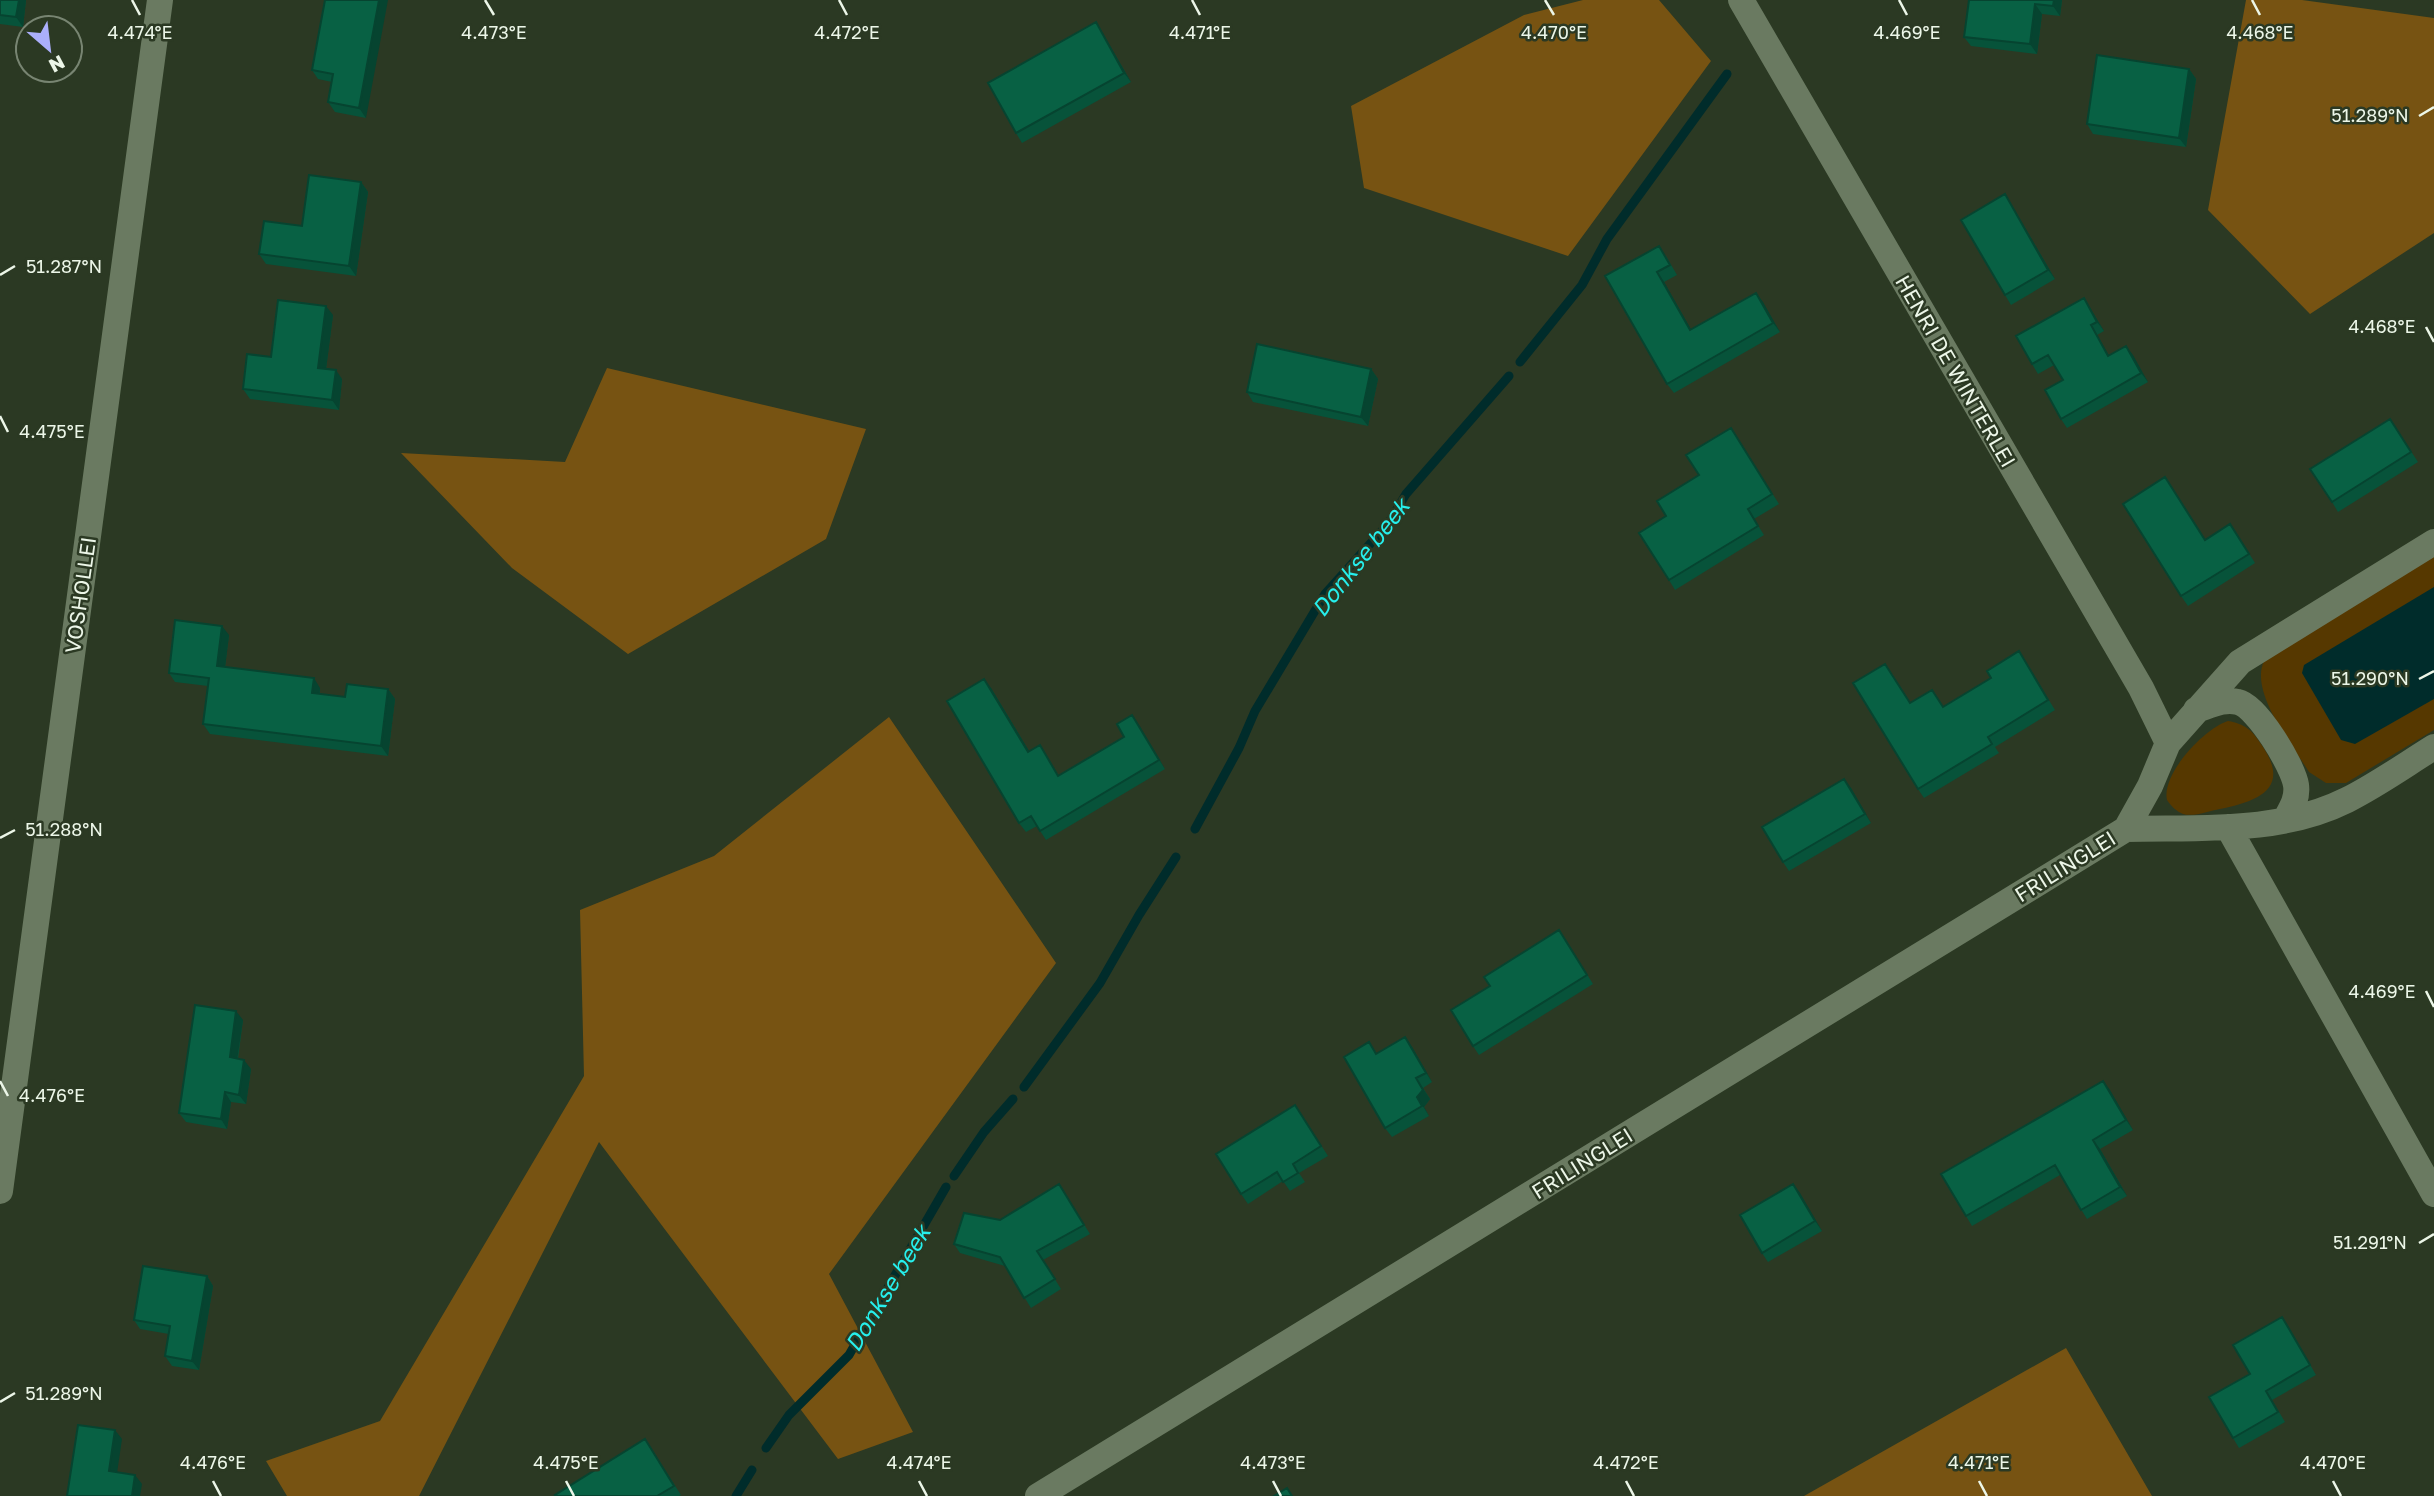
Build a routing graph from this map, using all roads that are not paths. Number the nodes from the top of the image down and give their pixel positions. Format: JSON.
{"nodes":[{"id":1,"x":160,"y":0,"type":"edge"},
{"id":2,"x":1741,"y":0,"type":"edge"},
{"id":3,"x":2434,"y":542,"type":"edge"},
{"id":4,"x":2196,"y":710,"type":"junction"},
{"id":5,"x":2168,"y":743,"type":"junction"},
{"id":6,"x":2434,"y":747,"type":"edge"},
{"id":7,"x":2285,"y":820,"type":"junction"},
{"id":8,"x":2228,"y":827,"type":"junction"},
{"id":9,"x":2126,"y":829,"type":"junction"},
{"id":10,"x":0,"y":1191,"type":"edge"},
{"id":11,"x":2434,"y":1194,"type":"edge"},
{"id":12,"x":1038,"y":1496,"type":"edge"}],
"edges":[{"from":1,"to":10,"type":"street","name":"VOSHOLLEI"},
{"from":2,"to":5,"type":"street","name":"HENRI DE WINTERLEI"},
{"from":3,"to":4,"type":"street","name":"FRILINGLEI"},
{"from":4,"to":5,"type":"street","name":"FRILINGLEI"},
{"from":4,"to":7,"type":"street"},
{"from":5,"to":9,"type":"street","name":"FRILINGLEI"},
{"from":6,"to":7,"type":"street","name":"FRILINGLEI"},
{"from":7,"to":8,"type":"street","name":"FRILINGLEI"},
{"from":8,"to":9,"type":"street","name":"FRILINGLEI"},
{"from":8,"to":11,"type":"street"},
{"from":9,"to":12,"type":"street","name":"FRILINGLEI"}]}
